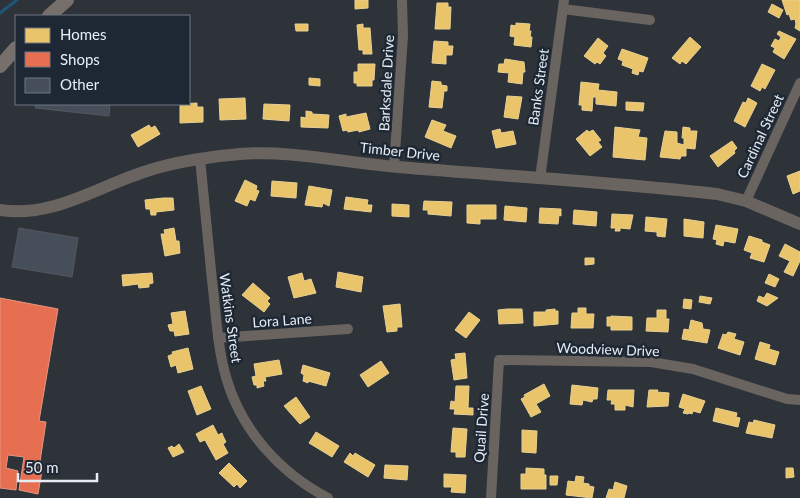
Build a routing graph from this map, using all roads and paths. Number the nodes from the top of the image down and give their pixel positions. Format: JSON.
{"nodes":[{"id":1,"x":67,"y":0,"type":"edge"},
{"id":2,"x":402,"y":0,"type":"edge"},
{"id":3,"x":563,"y":4,"type":"edge"},
{"id":4,"x":50,"y":15,"type":"edge"},
{"id":5,"x":650,"y":20,"type":"dead end"},
{"id":6,"x":15,"y":49,"type":"edge"},
{"id":7,"x":0,"y":66,"type":"edge"},
{"id":8,"x":800,"y":83,"type":"edge"},
{"id":9,"x":200,"y":159,"type":"junction"},
{"id":10,"x":394,"y":167,"type":"junction"},
{"id":11,"x":540,"y":178,"type":"junction"},
{"id":12,"x":746,"y":201,"type":"junction"},
{"id":13,"x":0,"y":210,"type":"edge"},
{"id":14,"x":800,"y":224,"type":"edge"},
{"id":15,"x":348,"y":329,"type":"dead end"},
{"id":16,"x":218,"y":338,"type":"junction"},
{"id":17,"x":499,"y":360,"type":"joint"},
{"id":18,"x":800,"y":400,"type":"edge"},
{"id":19,"x":328,"y":498,"type":"edge"},
{"id":20,"x":491,"y":498,"type":"edge"}],
"edges":[{"from":1,"to":4,"type":"main road"},
{"from":2,"to":10,"type":"street","name":"Barksdale Drive"},
{"from":3,"to":5,"type":"street"},
{"from":3,"to":11,"type":"street","name":"Banks Street"},
{"from":6,"to":7,"type":"main road"},
{"from":8,"to":12,"type":"street","name":"Cardinal Street"},
{"from":9,"to":10,"type":"street","name":"Timber Drive"},
{"from":9,"to":13,"type":"street","name":"Timber Drive"},
{"from":9,"to":16,"type":"street","name":"Watkins Street"},
{"from":10,"to":11,"type":"street","name":"Timber Drive"},
{"from":11,"to":12,"type":"street","name":"Timber Drive"},
{"from":12,"to":14,"type":"street","name":"Timber Drive"},
{"from":15,"to":16,"type":"street","name":"Lora Lane"},
{"from":16,"to":19,"type":"street","name":"Watkins Street"},
{"from":17,"to":18,"type":"street","name":"Woodview Drive"},
{"from":17,"to":20,"type":"street","name":"Quail Drive"}]}
